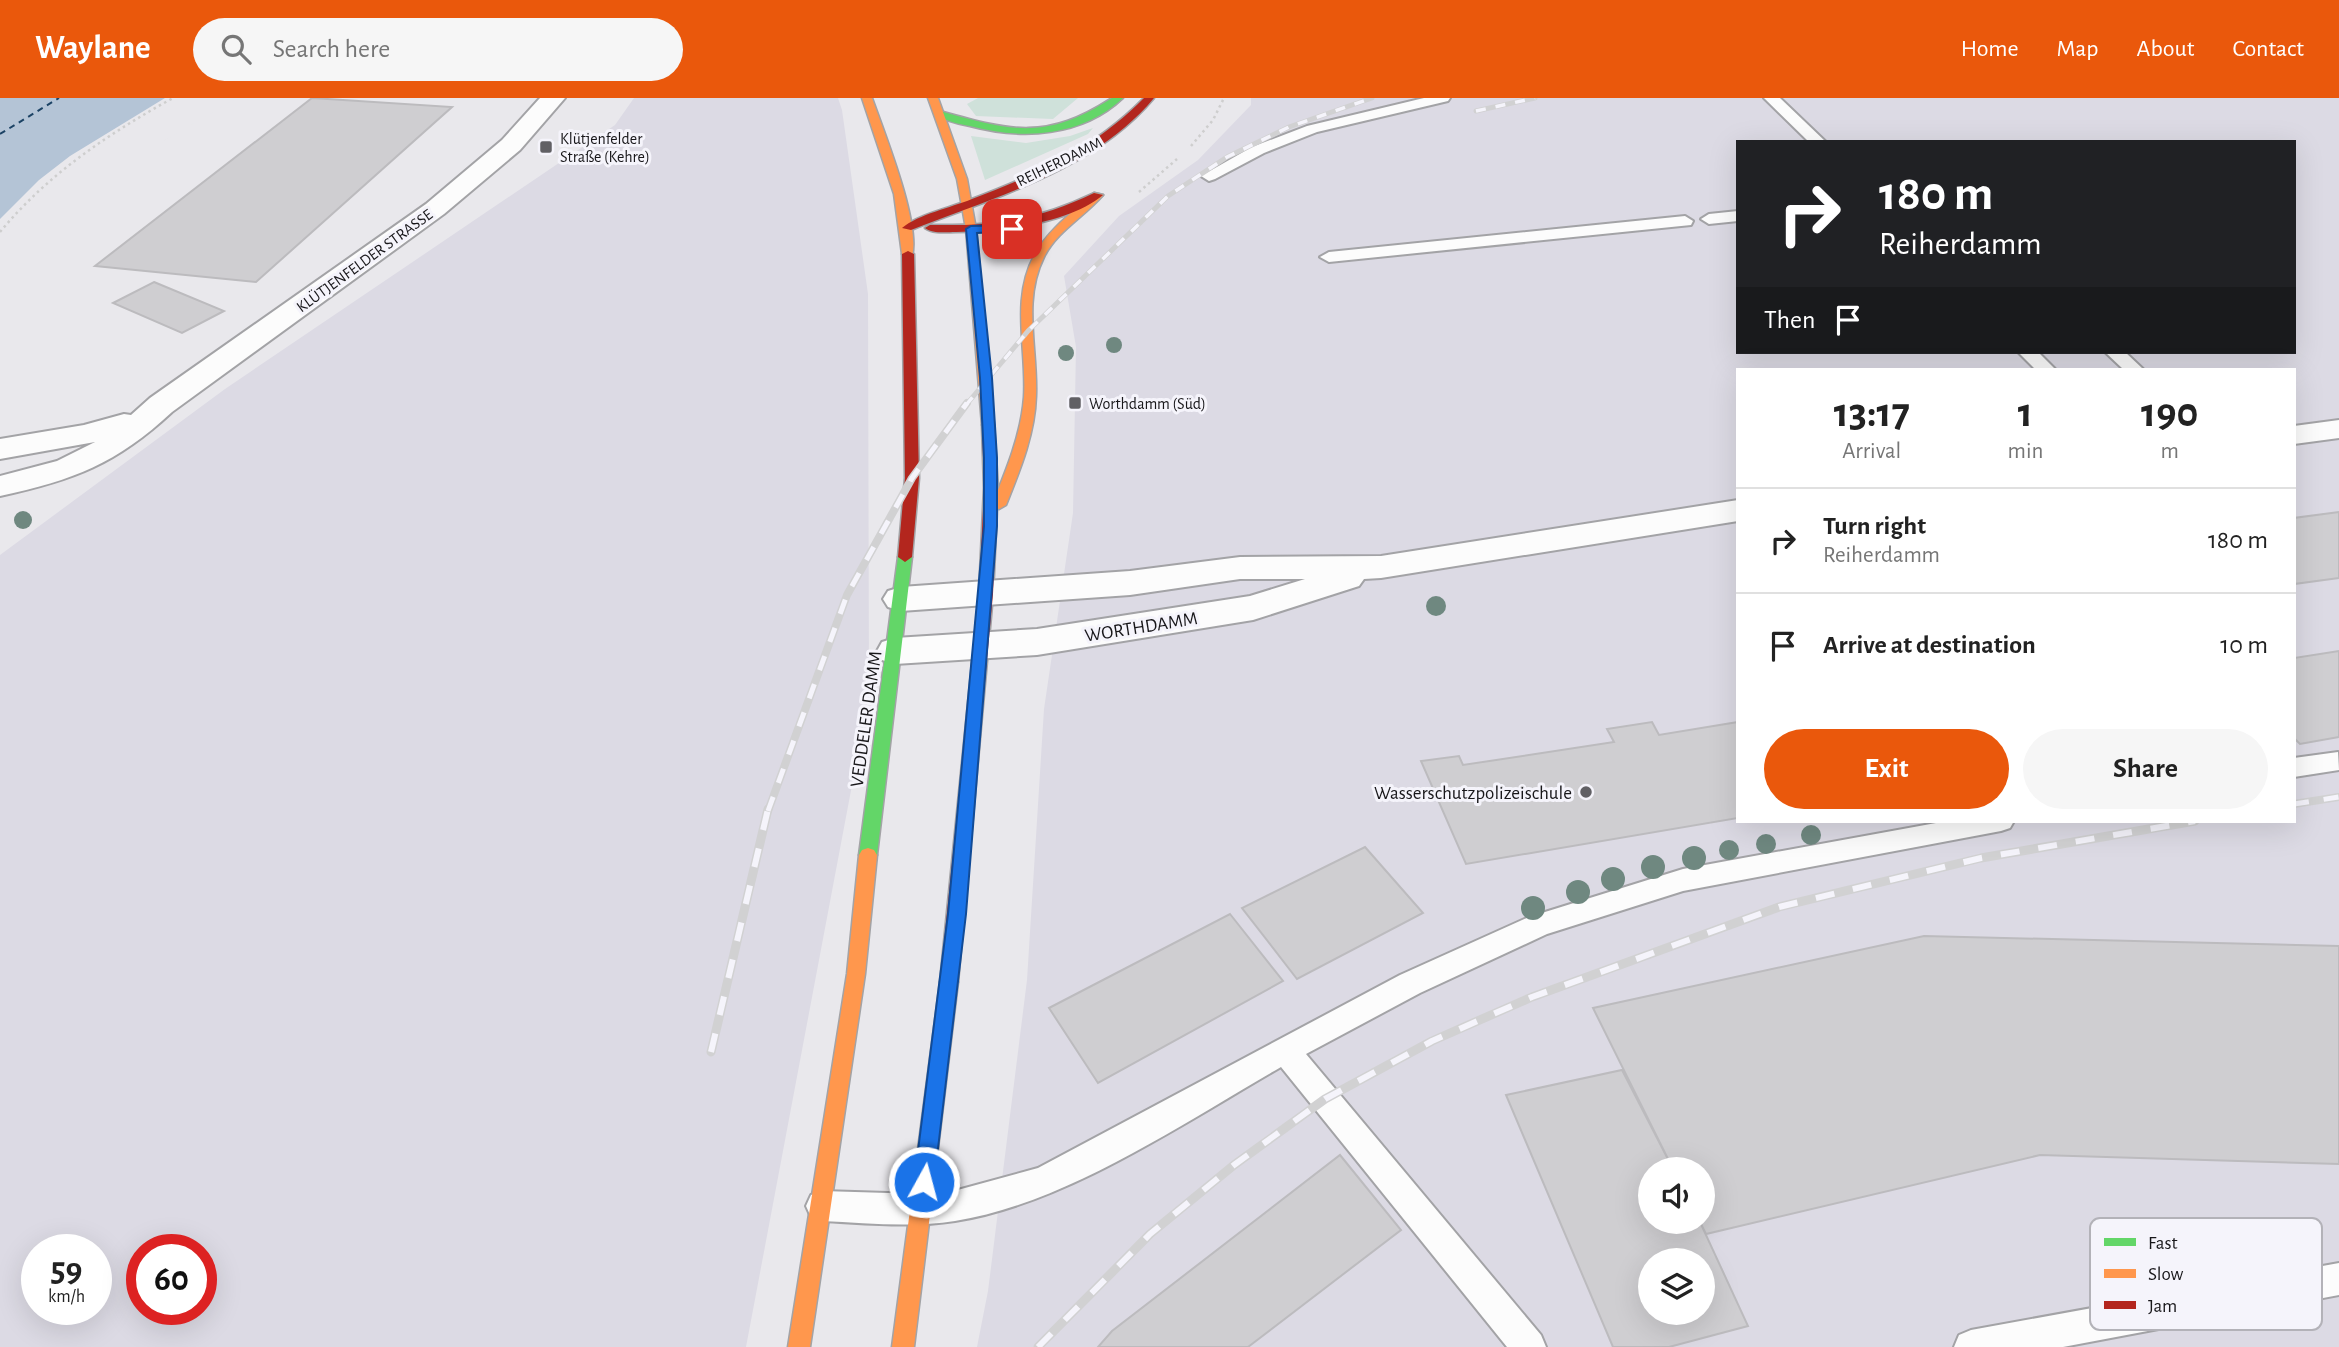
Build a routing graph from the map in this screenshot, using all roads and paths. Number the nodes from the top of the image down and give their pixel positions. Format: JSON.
{"nodes":[{"id":1,"x":173,"y":98,"type":"edge"},
{"id":2,"x":553,"y":98,"type":"edge"},
{"id":3,"x":867,"y":98,"type":"edge"},
{"id":4,"x":933,"y":98,"type":"edge"},
{"id":5,"x":1118,"y":98,"type":"edge"},
{"id":6,"x":1149,"y":98,"type":"edge"},
{"id":7,"x":1224,"y":98,"type":"edge"},
{"id":8,"x":1443,"y":98,"type":"edge"},
{"id":9,"x":1771,"y":98,"type":"edge"},
{"id":10,"x":940,"y":114,"type":"junction"},
{"id":11,"x":1816,"y":140,"type":"edge"},
{"id":12,"x":1188,"y":149,"type":"dead end"},
{"id":13,"x":1209,"y":176,"type":"dead end"},
{"id":14,"x":966,"y":203,"type":"junction"},
{"id":15,"x":1736,"y":216,"type":"edge"},
{"id":16,"x":1709,"y":219,"type":"dead end"},
{"id":17,"x":1685,"y":221,"type":"dead end"},
{"id":18,"x":907,"y":228,"type":"junction"},
{"id":19,"x":971,"y":229,"type":"junction"},
{"id":20,"x":0,"y":232,"type":"edge"},
{"id":21,"x":1329,"y":257,"type":"dead end"},
{"id":22,"x":2029,"y":354,"type":"edge"},
{"id":23,"x":2116,"y":354,"type":"edge"},
{"id":24,"x":2045,"y":368,"type":"edge"},
{"id":25,"x":2133,"y":368,"type":"edge"},
{"id":26,"x":161,"y":405,"type":"junction"},
{"id":27,"x":2339,"y":429,"type":"edge"},
{"id":28,"x":2296,"y":435,"type":"edge"},
{"id":29,"x":0,"y":449,"type":"edge"},
{"id":30,"x":0,"y":486,"type":"edge"},
{"id":31,"x":1736,"y":510,"type":"edge"},
{"id":32,"x":990,"y":526,"type":"junction"},
{"id":33,"x":1381,"y":567,"type":"junction"},
{"id":34,"x":986,"y":594,"type":"junction"},
{"id":35,"x":901,"y":599,"type":"junction"},
{"id":36,"x":981,"y":647,"type":"junction"},
{"id":37,"x":895,"y":652,"type":"junction"},
{"id":38,"x":2338,"y":761,"type":"edge"},
{"id":39,"x":2296,"y":768,"type":"edge"},
{"id":40,"x":1990,"y":823,"type":"edge"},
{"id":41,"x":1285,"y":1050,"type":"junction"},
{"id":42,"x":822,"y":1206,"type":"junction"},
{"id":43,"x":921,"y":1209,"type":"junction"},
{"id":44,"x":2090,"y":1325,"type":"edge"},
{"id":45,"x":799,"y":1347,"type":"edge"},
{"id":46,"x":903,"y":1347,"type":"edge"},
{"id":47,"x":1529,"y":1347,"type":"edge"},
{"id":48,"x":1971,"y":1347,"type":"edge"}],
"edges":[{"from":1,"to":20,"type":"path"},
{"from":2,"to":26,"type":"street","name":"KLÜTJENFELDER STRASSE"},
{"from":3,"to":18,"type":"main road","name":"VEDDELER DAMM"},
{"from":4,"to":10,"type":"main road"},
{"from":5,"to":10,"type":"main road"},
{"from":6,"to":14,"type":"main road","name":"REIHERDAMM"},
{"from":7,"to":12,"type":"path"},
{"from":8,"to":13,"type":"lane"},
{"from":9,"to":11,"type":"lane"},
{"from":10,"to":14,"type":"main road"},
{"from":14,"to":18,"type":"main road","name":"REIHERDAMM"},
{"from":14,"to":19,"type":"main road"},
{"from":15,"to":16,"type":"lane"},
{"from":17,"to":21,"type":"lane"},
{"from":18,"to":19,"type":"main road"},
{"from":18,"to":35,"type":"main road","name":"VEDDELER DAMM"},
{"from":19,"to":32,"type":"main road"},
{"from":19,"to":32,"type":"main road"},
{"from":22,"to":24,"type":"lane"},
{"from":23,"to":25,"type":"lane"},
{"from":26,"to":29,"type":"street","name":"KLÜTJENFELDER STRASSE"},
{"from":26,"to":30,"type":"street","name":"KLÜTJENFELDER STRASSE"},
{"from":27,"to":28,"type":"street"},
{"from":31,"to":33,"type":"street","name":"WORTHDAMM"},
{"from":32,"to":34,"type":"main road"},
{"from":33,"to":34,"type":"street","name":"WORTHDAMM"},
{"from":33,"to":36,"type":"street","name":"WORTHDAMM"},
{"from":34,"to":35,"type":"street","name":"WORTHDAMM"},
{"from":34,"to":36,"type":"main road"},
{"from":35,"to":37,"type":"main road","name":"VEDDELER DAMM"},
{"from":36,"to":37,"type":"street","name":"WORTHDAMM"},
{"from":36,"to":43,"type":"main road"},
{"from":37,"to":42,"type":"main road","name":"VEDDELER DAMM"},
{"from":38,"to":39,"type":"lane"},
{"from":40,"to":41,"type":"lane"},
{"from":41,"to":43,"type":"lane"},
{"from":41,"to":47,"type":"lane"},
{"from":42,"to":43,"type":"lane"},
{"from":42,"to":45,"type":"main road","name":"VEDDELER DAMM"},
{"from":43,"to":46,"type":"main road"},
{"from":44,"to":48,"type":"lane"}]}
